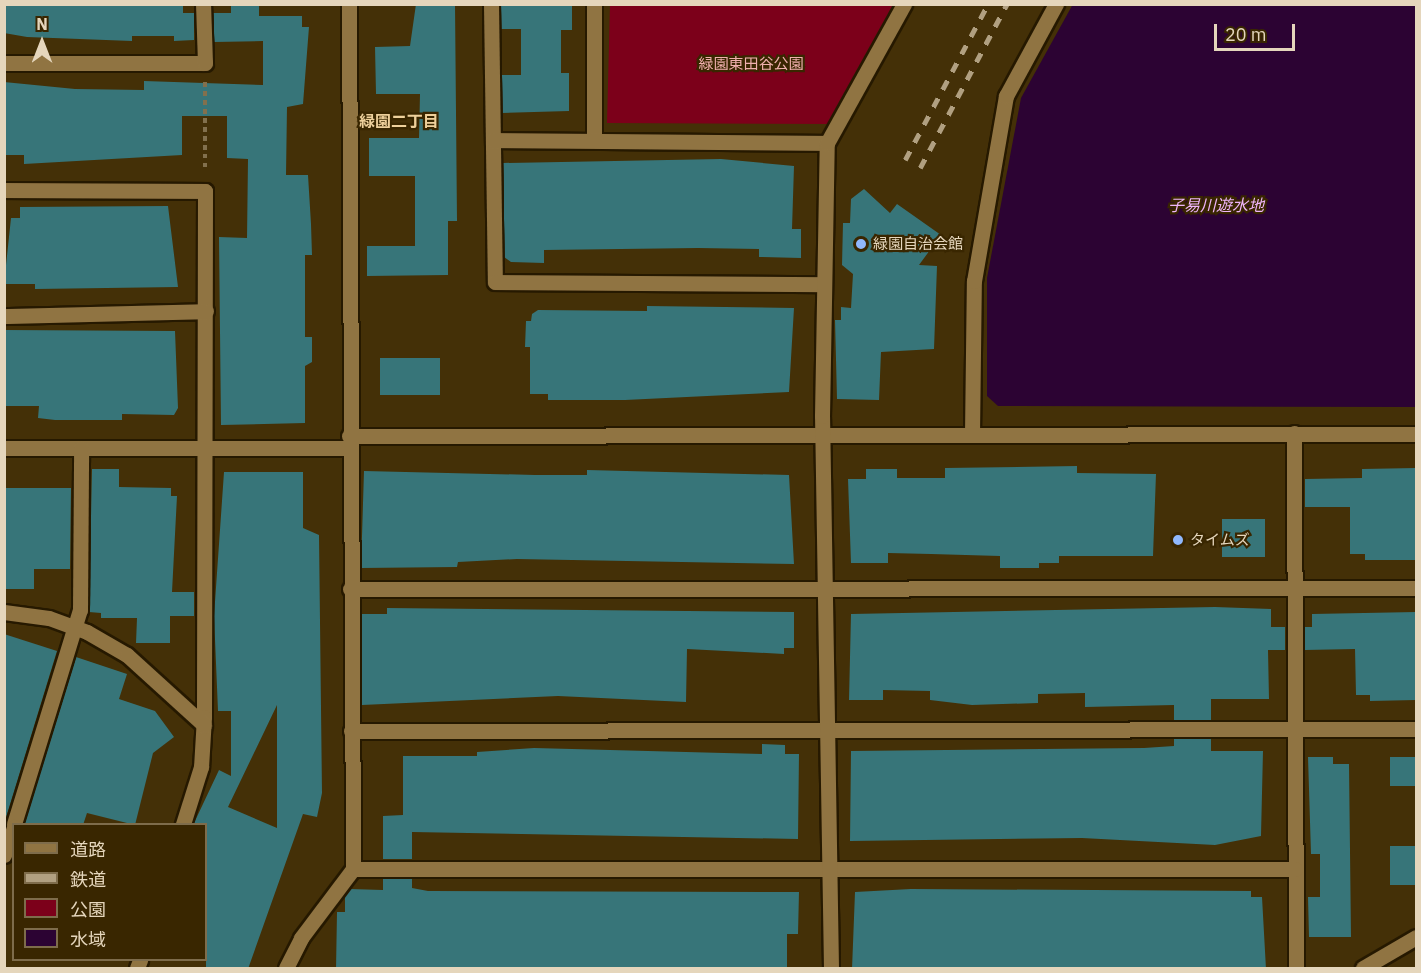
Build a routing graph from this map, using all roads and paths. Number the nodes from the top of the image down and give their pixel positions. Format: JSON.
{"nodes":[{"id":1,"x":203,"y":4,"type":"edge"},
{"id":2,"x":349,"y":4,"type":"edge"},
{"id":3,"x":491,"y":4,"type":"edge"},
{"id":4,"x":594,"y":4,"type":"edge"},
{"id":5,"x":904,"y":4,"type":"edge"},
{"id":6,"x":1056,"y":4,"type":"edge"},
{"id":7,"x":4,"y":63,"type":"edge"},
{"id":8,"x":205,"y":63,"type":"junction"},
{"id":9,"x":594,"y":139,"type":"junction"},
{"id":10,"x":493,"y":140,"type":"junction"},
{"id":11,"x":827,"y":143,"type":"junction"},
{"id":12,"x":4,"y":190,"type":"edge"},
{"id":13,"x":205,"y":191,"type":"junction"},
{"id":14,"x":822,"y":284,"type":"junction"},
{"id":15,"x":206,"y":311,"type":"junction"},
{"id":16,"x":4,"y":316,"type":"edge"},
{"id":17,"x":1293,"y":433,"type":"junction"},
{"id":18,"x":1416,"y":434,"type":"edge"},
{"id":19,"x":972,"y":435,"type":"junction"},
{"id":20,"x":825,"y":438,"type":"junction"},
{"id":21,"x":349,"y":442,"type":"junction"},
{"id":22,"x":4,"y":448,"type":"edge"},
{"id":23,"x":81,"y":448,"type":"junction"},
{"id":24,"x":207,"y":448,"type":"junction"},
{"id":25,"x":1294,"y":588,"type":"junction"},
{"id":26,"x":1416,"y":588,"type":"edge"},
{"id":27,"x":350,"y":589,"type":"junction"},
{"id":28,"x":829,"y":590,"type":"junction"},
{"id":29,"x":4,"y":612,"type":"edge"},
{"id":30,"x":76,"y":627,"type":"junction"},
{"id":31,"x":204,"y":725,"type":"junction"},
{"id":32,"x":1416,"y":729,"type":"edge"},
{"id":33,"x":1295,"y":730,"type":"junction"},
{"id":34,"x":351,"y":731,"type":"junction"},
{"id":35,"x":830,"y":733,"type":"junction"},
{"id":36,"x":15,"y":823,"type":"edge"},
{"id":37,"x":184,"y":823,"type":"edge"},
{"id":38,"x":12,"y":832,"type":"edge"},
{"id":39,"x":4,"y":855,"type":"edge"},
{"id":40,"x":353,"y":869,"type":"junction"},
{"id":41,"x":1295,"y":869,"type":"junction"},
{"id":42,"x":831,"y":871,"type":"junction"},
{"id":43,"x":1416,"y":937,"type":"edge"},
{"id":44,"x":286,"y":969,"type":"edge"},
{"id":45,"x":831,"y":969,"type":"edge"},
{"id":46,"x":1296,"y":969,"type":"edge"},
{"id":47,"x":1363,"y":969,"type":"edge"}],
"edges":[{"from":1,"to":8,"type":"street"},
{"from":2,"to":21,"type":"street"},
{"from":3,"to":10,"type":"street"},
{"from":4,"to":9,"type":"street"},
{"from":5,"to":11,"type":"street"},
{"from":6,"to":19,"type":"street"},
{"from":7,"to":8,"type":"street"},
{"from":8,"to":13,"type":"path"},
{"from":9,"to":10,"type":"street"},
{"from":9,"to":11,"type":"street"},
{"from":10,"to":14,"type":"street"},
{"from":11,"to":14,"type":"street"},
{"from":12,"to":13,"type":"street"},
{"from":13,"to":15,"type":"street"},
{"from":14,"to":20,"type":"street"},
{"from":15,"to":16,"type":"street"},
{"from":15,"to":24,"type":"street"},
{"from":17,"to":18,"type":"street"},
{"from":17,"to":19,"type":"street"},
{"from":17,"to":25,"type":"street"},
{"from":19,"to":20,"type":"street"},
{"from":20,"to":21,"type":"street"},
{"from":20,"to":28,"type":"street"},
{"from":21,"to":24,"type":"street"},
{"from":21,"to":27,"type":"street"},
{"from":22,"to":23,"type":"street"},
{"from":23,"to":24,"type":"street"},
{"from":23,"to":30,"type":"street"},
{"from":24,"to":31,"type":"street"},
{"from":25,"to":26,"type":"street"},
{"from":25,"to":28,"type":"street"},
{"from":25,"to":33,"type":"street"},
{"from":27,"to":28,"type":"street"},
{"from":27,"to":34,"type":"street"},
{"from":28,"to":35,"type":"street"},
{"from":29,"to":30,"type":"street"},
{"from":30,"to":31,"type":"street"},
{"from":30,"to":36,"type":"street"},
{"from":31,"to":37,"type":"street"},
{"from":32,"to":33,"type":"street"},
{"from":33,"to":35,"type":"street"},
{"from":33,"to":41,"type":"street"},
{"from":34,"to":35,"type":"street"},
{"from":34,"to":40,"type":"street"},
{"from":35,"to":42,"type":"street"},
{"from":38,"to":39,"type":"street"},
{"from":40,"to":42,"type":"street"},
{"from":40,"to":44,"type":"street"},
{"from":41,"to":42,"type":"street"},
{"from":41,"to":46,"type":"street"},
{"from":42,"to":45,"type":"street"},
{"from":43,"to":47,"type":"street"}]}
